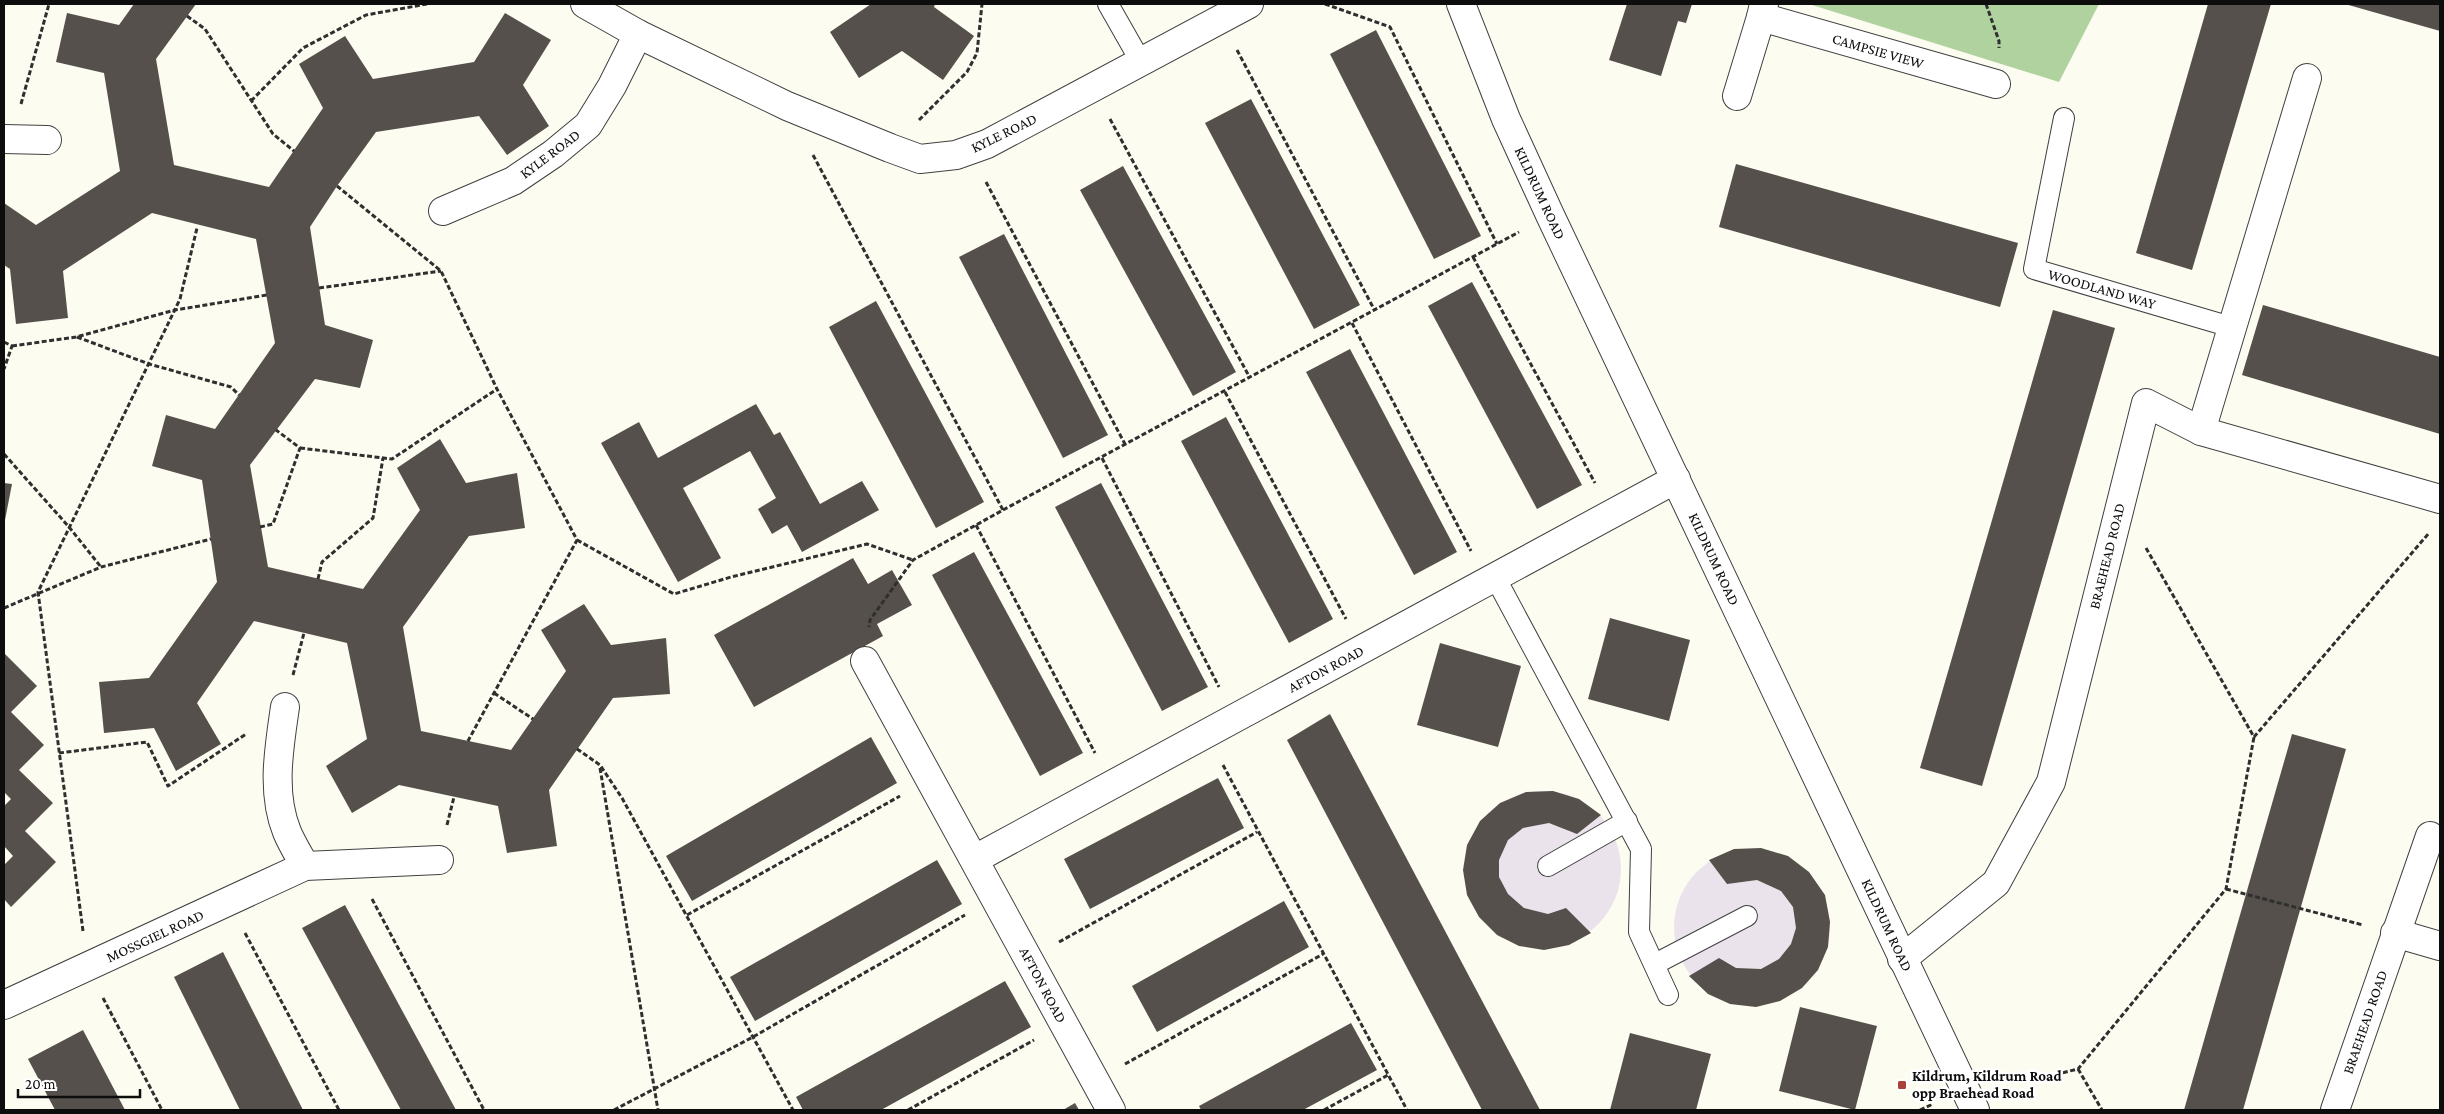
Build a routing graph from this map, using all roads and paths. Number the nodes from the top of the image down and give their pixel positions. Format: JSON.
{"nodes":[{"id":1,"x":49,"y":4,"type":"edge"},
{"id":2,"x":427,"y":4,"type":"edge"},
{"id":3,"x":585,"y":4,"type":"edge"},
{"id":4,"x":982,"y":4,"type":"edge"},
{"id":5,"x":1108,"y":4,"type":"edge"},
{"id":6,"x":1249,"y":4,"type":"edge"},
{"id":7,"x":1325,"y":4,"type":"edge"},
{"id":8,"x":1461,"y":4,"type":"edge"},
{"id":9,"x":1986,"y":4,"type":"edge"},
{"id":10,"x":1762,"y":10,"type":"edge"},
{"id":11,"x":187,"y":16,"type":"dead end"},
{"id":12,"x":1221,"y":19,"type":"junction"},
{"id":13,"x":638,"y":34,"type":"junction"},
{"id":14,"x":1141,"y":62,"type":"junction"},
{"id":15,"x":2307,"y":78,"type":"dead end"},
{"id":16,"x":1996,"y":84,"type":"joint"},
{"id":17,"x":1093,"y":88,"type":"junction"},
{"id":18,"x":1736,"y":96,"type":"dead end"},
{"id":19,"x":252,"y":101,"type":"junction"},
{"id":20,"x":787,"y":106,"type":"junction"},
{"id":21,"x":2064,"y":118,"type":"dead end"},
{"id":22,"x":8,"y":139,"type":"edge"},
{"id":23,"x":47,"y":140,"type":"dead end"},
{"id":24,"x":890,"y":148,"type":"junction"},
{"id":25,"x":294,"y":150,"type":"dead end"},
{"id":26,"x":969,"y":150,"type":"junction"},
{"id":27,"x":337,"y":186,"type":"dead end"},
{"id":28,"x":443,"y":211,"type":"dead end"},
{"id":29,"x":1550,"y":215,"type":"junction"},
{"id":30,"x":197,"y":228,"type":"dead end"},
{"id":31,"x":1497,"y":244,"type":"junction"},
{"id":32,"x":1473,"y":257,"type":"junction"},
{"id":33,"x":441,"y":271,"type":"junction"},
{"id":34,"x":319,"y":288,"type":"dead end"},
{"id":35,"x":267,"y":295,"type":"dead end"},
{"id":36,"x":175,"y":310,"type":"junction"},
{"id":37,"x":1375,"y":311,"type":"junction"},
{"id":38,"x":1352,"y":323,"type":"junction"},
{"id":39,"x":2231,"y":327,"type":"junction"},
{"id":40,"x":76,"y":337,"type":"junction"},
{"id":41,"x":4,"y":342,"type":"edge"},
{"id":42,"x":12,"y":346,"type":"junction"},
{"id":43,"x":149,"y":364,"type":"junction"},
{"id":44,"x":4,"y":369,"type":"edge"},
{"id":45,"x":1250,"y":378,"type":"junction"},
{"id":46,"x":497,"y":389,"type":"junction"},
{"id":47,"x":1225,"y":392,"type":"junction"},
{"id":48,"x":239,"y":395,"type":"dead end"},
{"id":49,"x":276,"y":430,"type":"dead end"},
{"id":50,"x":2201,"y":431,"type":"junction"},
{"id":51,"x":1126,"y":446,"type":"junction"},
{"id":52,"x":300,"y":448,"type":"junction"},
{"id":53,"x":4,"y":454,"type":"edge"},
{"id":54,"x":383,"y":458,"type":"junction"},
{"id":55,"x":1102,"y":458,"type":"junction"},
{"id":56,"x":1676,"y":479,"type":"junction"},
{"id":57,"x":2440,"y":500,"type":"edge"},
{"id":58,"x":2120,"y":502,"type":"junction"},
{"id":59,"x":1003,"y":510,"type":"junction"},
{"id":60,"x":1611,"y":514,"type":"junction"},
{"id":61,"x":976,"y":525,"type":"junction"},
{"id":62,"x":69,"y":526,"type":"junction"},
{"id":63,"x":260,"y":527,"type":"dead end"},
{"id":64,"x":2434,"y":528,"type":"dead end"},
{"id":65,"x":211,"y":539,"type":"dead end"},
{"id":66,"x":577,"y":540,"type":"junction"},
{"id":67,"x":913,"y":560,"type":"junction"},
{"id":68,"x":101,"y":567,"type":"junction"},
{"id":69,"x":318,"y":579,"type":"dead end"},
{"id":70,"x":1491,"y":579,"type":"junction"},
{"id":71,"x":38,"y":592,"type":"junction"},
{"id":72,"x":4,"y":608,"type":"edge"},
{"id":73,"x":304,"y":633,"type":"dead end"},
{"id":74,"x":1362,"y":649,"type":"junction"},
{"id":75,"x":865,"y":661,"type":"joint"},
{"id":76,"x":494,"y":693,"type":"junction"},
{"id":77,"x":285,"y":707,"type":"junction"},
{"id":78,"x":1235,"y":718,"type":"junction"},
{"id":79,"x":533,"y":719,"type":"dead end"},
{"id":80,"x":1207,"y":733,"type":"junction"},
{"id":81,"x":2254,"y":737,"type":"junction"},
{"id":82,"x":468,"y":741,"type":"dead end"},
{"id":83,"x":577,"y":749,"type":"dead end"},
{"id":84,"x":59,"y":753,"type":"junction"},
{"id":85,"x":600,"y":765,"type":"junction"},
{"id":86,"x":930,"y":779,"type":"junction"},
{"id":87,"x":1112,"y":785,"type":"junction"},
{"id":88,"x":1627,"y":821,"type":"junction"},
{"id":89,"x":1257,"y":832,"type":"junction"},
{"id":90,"x":2430,"y":836,"type":"dead end"},
{"id":91,"x":439,"y":860,"type":"dead end"},
{"id":92,"x":976,"y":860,"type":"junction"},
{"id":93,"x":353,"y":864,"type":"junction"},
{"id":94,"x":305,"y":866,"type":"junction"},
{"id":95,"x":1548,"y":866,"type":"dead end"},
{"id":96,"x":2226,"y":889,"type":"junction"},
{"id":97,"x":996,"y":898,"type":"junction"},
{"id":98,"x":228,"y":902,"type":"junction"},
{"id":99,"x":687,"y":915,"type":"junction"},
{"id":100,"x":1747,"y":916,"type":"dead end"},
{"id":101,"x":2395,"y":933,"type":"junction"},
{"id":102,"x":2440,"y":946,"type":"edge"},
{"id":103,"x":1323,"y":954,"type":"junction"},
{"id":104,"x":1029,"y":959,"type":"junction"},
{"id":105,"x":1902,"y":959,"type":"junction"},
{"id":106,"x":1655,"y":964,"type":"junction"},
{"id":107,"x":87,"y":967,"type":"junction"},
{"id":108,"x":1668,"y":995,"type":"dead end"},
{"id":109,"x":4,"y":1005,"type":"edge"},
{"id":110,"x":1064,"y":1023,"type":"junction"},
{"id":111,"x":753,"y":1037,"type":"junction"},
{"id":112,"x":2078,"y":1069,"type":"junction"},
{"id":113,"x":1388,"y":1075,"type":"junction"},
{"id":114,"x":2041,"y":1078,"type":"dead end"},
{"id":115,"x":1095,"y":1081,"type":"junction"},
{"id":116,"x":655,"y":1089,"type":"junction"},
{"id":117,"x":162,"y":1110,"type":"edge"},
{"id":118,"x":339,"y":1110,"type":"edge"},
{"id":119,"x":484,"y":1110,"type":"edge"},
{"id":120,"x":614,"y":1110,"type":"edge"},
{"id":121,"x":658,"y":1110,"type":"edge"},
{"id":122,"x":793,"y":1110,"type":"edge"},
{"id":123,"x":908,"y":1110,"type":"edge"},
{"id":124,"x":1110,"y":1110,"type":"edge"},
{"id":125,"x":1324,"y":1110,"type":"edge"},
{"id":126,"x":1407,"y":1110,"type":"edge"},
{"id":127,"x":1975,"y":1110,"type":"edge"},
{"id":128,"x":2102,"y":1110,"type":"edge"},
{"id":129,"x":2335,"y":1110,"type":"edge"}],
"edges":[{"from":1,"to":22,"type":"path"},
{"from":2,"to":19,"type":"path"},
{"from":3,"to":13,"type":"street","name":"KYLE ROAD"},
{"from":4,"to":24,"type":"path"},
{"from":5,"to":14,"type":"lane"},
{"from":6,"to":12,"type":"street","name":"KYLE ROAD"},
{"from":7,"to":31,"type":"path"},
{"from":8,"to":29,"type":"street","name":"KILDRUM ROAD"},
{"from":9,"to":16,"type":"path"},
{"from":10,"to":16,"type":"street","name":"CAMPSIE VIEW"},
{"from":10,"to":18,"type":"street","name":"CAMPSIE VIEW"},
{"from":11,"to":19,"type":"path"},
{"from":12,"to":14,"type":"street","name":"KYLE ROAD"},
{"from":12,"to":37,"type":"path"},
{"from":13,"to":20,"type":"street","name":"KYLE ROAD"},
{"from":13,"to":28,"type":"street","name":"KYLE ROAD"},
{"from":14,"to":17,"type":"street","name":"KYLE ROAD"},
{"from":15,"to":39,"type":"street"},
{"from":17,"to":26,"type":"street","name":"KYLE ROAD"},
{"from":17,"to":45,"type":"path"},
{"from":19,"to":25,"type":"path"},
{"from":20,"to":24,"type":"street","name":"KYLE ROAD"},
{"from":20,"to":59,"type":"path"},
{"from":21,"to":39,"type":"lane","name":"WOODLAND WAY"},
{"from":22,"to":23,"type":"street"},
{"from":24,"to":26,"type":"street","name":"KYLE ROAD"},
{"from":26,"to":51,"type":"path"},
{"from":27,"to":33,"type":"path"},
{"from":29,"to":31,"type":"path"},
{"from":29,"to":56,"type":"street","name":"KILDRUM ROAD"},
{"from":30,"to":36,"type":"path"},
{"from":31,"to":32,"type":"path"},
{"from":32,"to":37,"type":"path"},
{"from":32,"to":60,"type":"path"},
{"from":33,"to":34,"type":"path"},
{"from":33,"to":46,"type":"path"},
{"from":35,"to":36,"type":"path"},
{"from":36,"to":40,"type":"path"},
{"from":36,"to":43,"type":"path"},
{"from":37,"to":38,"type":"path"},
{"from":38,"to":45,"type":"path"},
{"from":38,"to":70,"type":"path"},
{"from":39,"to":50,"type":"street"},
{"from":40,"to":42,"type":"path"},
{"from":40,"to":43,"type":"path"},
{"from":41,"to":42,"type":"path"},
{"from":42,"to":44,"type":"path"},
{"from":43,"to":48,"type":"path"},
{"from":43,"to":62,"type":"path"},
{"from":45,"to":47,"type":"path"},
{"from":46,"to":54,"type":"path"},
{"from":46,"to":66,"type":"path"},
{"from":47,"to":51,"type":"path"},
{"from":47,"to":74,"type":"path"},
{"from":49,"to":52,"type":"path"},
{"from":50,"to":57,"type":"street","name":"BRAEHEAD ROAD"},
{"from":50,"to":58,"type":"street","name":"BRAEHEAD ROAD"},
{"from":51,"to":55,"type":"path"},
{"from":52,"to":54,"type":"path"},
{"from":52,"to":63,"type":"path"},
{"from":53,"to":62,"type":"path"},
{"from":54,"to":69,"type":"path"},
{"from":55,"to":59,"type":"path"},
{"from":55,"to":78,"type":"path"},
{"from":56,"to":60,"type":"street","name":"AFTON ROAD"},
{"from":56,"to":105,"type":"street","name":"KILDRUM ROAD"},
{"from":58,"to":81,"type":"path"},
{"from":58,"to":105,"type":"street","name":"BRAEHEAD ROAD"},
{"from":59,"to":61,"type":"path"},
{"from":60,"to":70,"type":"street","name":"AFTON ROAD"},
{"from":61,"to":67,"type":"path"},
{"from":61,"to":87,"type":"path"},
{"from":62,"to":68,"type":"path"},
{"from":62,"to":71,"type":"path"},
{"from":64,"to":81,"type":"path"},
{"from":65,"to":68,"type":"path"},
{"from":66,"to":67,"type":"path"},
{"from":66,"to":76,"type":"path"},
{"from":67,"to":75,"type":"path"},
{"from":68,"to":71,"type":"path"},
{"from":70,"to":74,"type":"street","name":"AFTON ROAD"},
{"from":70,"to":88,"type":"lane"},
{"from":71,"to":72,"type":"path"},
{"from":71,"to":84,"type":"path"},
{"from":73,"to":77,"type":"path"},
{"from":74,"to":78,"type":"street","name":"AFTON ROAD"},
{"from":75,"to":86,"type":"street","name":"AFTON ROAD"},
{"from":76,"to":79,"type":"path"},
{"from":76,"to":82,"type":"path"},
{"from":77,"to":84,"type":"path"},
{"from":77,"to":94,"type":"street"},
{"from":78,"to":80,"type":"street","name":"AFTON ROAD"},
{"from":80,"to":87,"type":"street","name":"AFTON ROAD"},
{"from":80,"to":89,"type":"path"},
{"from":81,"to":96,"type":"path"},
{"from":83,"to":85,"type":"path"},
{"from":84,"to":107,"type":"path"},
{"from":85,"to":99,"type":"path"},
{"from":85,"to":116,"type":"path"},
{"from":86,"to":92,"type":"street","name":"AFTON ROAD"},
{"from":86,"to":99,"type":"path"},
{"from":87,"to":92,"type":"street","name":"AFTON ROAD"},
{"from":88,"to":95,"type":"lane"},
{"from":88,"to":106,"type":"lane"},
{"from":89,"to":103,"type":"path"},
{"from":89,"to":104,"type":"path"},
{"from":90,"to":101,"type":"street","name":"BRAEHEAD ROAD"},
{"from":91,"to":93,"type":"street","name":"MOSSGIEL ROAD"},
{"from":92,"to":97,"type":"street","name":"AFTON ROAD"},
{"from":93,"to":94,"type":"street","name":"MOSSGIEL ROAD"},
{"from":93,"to":119,"type":"path"},
{"from":94,"to":98,"type":"street","name":"MOSSGIEL ROAD"},
{"from":96,"to":101,"type":"path"},
{"from":96,"to":112,"type":"path"},
{"from":97,"to":104,"type":"street","name":"AFTON ROAD"},
{"from":97,"to":111,"type":"path"},
{"from":98,"to":107,"type":"street","name":"MOSSGIEL ROAD"},
{"from":98,"to":118,"type":"path"},
{"from":99,"to":111,"type":"path"},
{"from":100,"to":106,"type":"lane"},
{"from":101,"to":102,"type":"street"},
{"from":101,"to":129,"type":"street","name":"BRAEHEAD ROAD"},
{"from":103,"to":113,"type":"path"},
{"from":103,"to":115,"type":"path"},
{"from":104,"to":110,"type":"street","name":"AFTON ROAD"},
{"from":105,"to":127,"type":"street","name":"KILDRUM ROAD"},
{"from":106,"to":108,"type":"lane"},
{"from":107,"to":109,"type":"street","name":"MOSSGIEL ROAD"},
{"from":107,"to":117,"type":"path"},
{"from":110,"to":115,"type":"street","name":"AFTON ROAD"},
{"from":110,"to":123,"type":"path"},
{"from":111,"to":116,"type":"path"},
{"from":111,"to":122,"type":"path"},
{"from":112,"to":114,"type":"path"},
{"from":112,"to":128,"type":"path"},
{"from":113,"to":125,"type":"path"},
{"from":113,"to":126,"type":"path"},
{"from":115,"to":124,"type":"street","name":"AFTON ROAD"},
{"from":116,"to":120,"type":"path"},
{"from":116,"to":121,"type":"path"}]}
